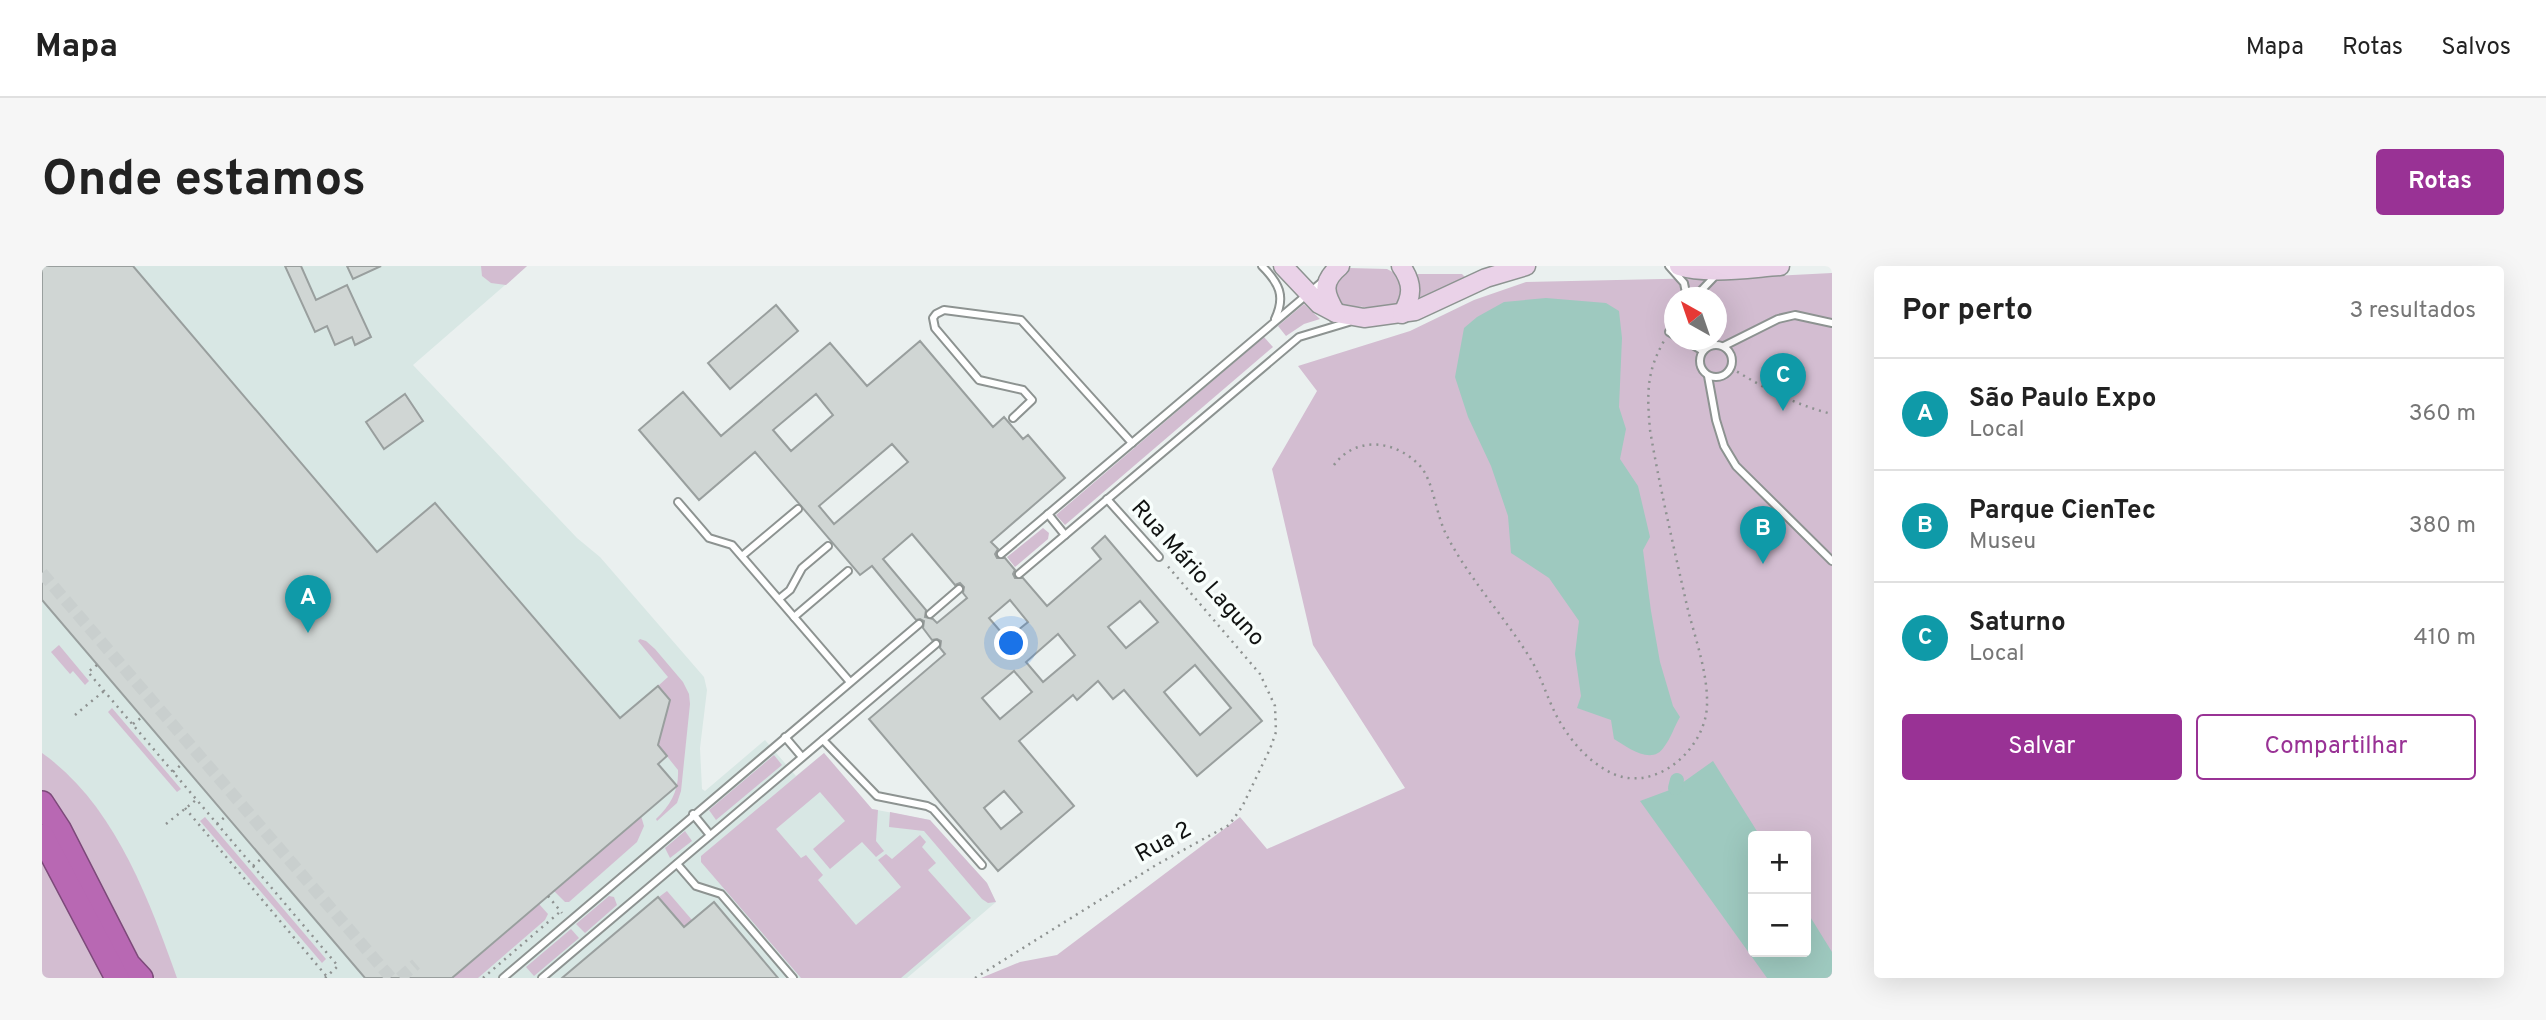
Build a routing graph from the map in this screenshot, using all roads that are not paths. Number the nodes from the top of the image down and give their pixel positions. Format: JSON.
{"nodes":[{"id":1,"x":1262,"y":266,"type":"edge"},
{"id":2,"x":1283,"y":266,"type":"edge"},
{"id":3,"x":1401,"y":266,"type":"edge"},
{"id":4,"x":1526,"y":266,"type":"edge"},
{"id":5,"x":1669,"y":266,"type":"edge"},
{"id":6,"x":1679,"y":266,"type":"edge"},
{"id":7,"x":1780,"y":266,"type":"edge"},
{"id":8,"x":1723,"y":269,"type":"junction"},
{"id":9,"x":1335,"y":270,"type":"edge"},
{"id":10,"x":1686,"y":287,"type":"edge"},
{"id":11,"x":1704,"y":287,"type":"edge"},
{"id":12,"x":1308,"y":294,"type":"junction"},
{"id":13,"x":1336,"y":313,"type":"junction"},
{"id":14,"x":1402,"y":314,"type":"junction"},
{"id":15,"x":1364,"y":318,"type":"junction"},
{"id":16,"x":1275,"y":321,"type":"junction"},
{"id":17,"x":1832,"y":323,"type":"edge"},
{"id":18,"x":1727,"y":344,"type":"edge"},
{"id":19,"x":1700,"y":350,"type":"edge"},
{"id":20,"x":1706,"y":350,"type":"edge"},
{"id":21,"x":1727,"y":350,"type":"edge"},
{"id":22,"x":1703,"y":352,"type":"junction"},
{"id":23,"x":1708,"y":376,"type":"junction"},
{"id":24,"x":1013,"y":418,"type":"dead end"},
{"id":25,"x":1132,"y":443,"type":"junction"},
{"id":26,"x":1107,"y":499,"type":"junction"},
{"id":27,"x":678,"y":502,"type":"dead end"},
{"id":28,"x":798,"y":509,"type":"dead end"},
{"id":29,"x":1048,"y":514,"type":"junction"},
{"id":30,"x":1065,"y":535,"type":"junction"},
{"id":31,"x":828,"y":546,"type":"dead end"},
{"id":32,"x":1001,"y":554,"type":"dead end"},
{"id":33,"x":742,"y":556,"type":"junction"},
{"id":34,"x":1159,"y":556,"type":"road end"},
{"id":35,"x":1832,"y":561,"type":"edge"},
{"id":36,"x":848,"y":571,"type":"dead end"},
{"id":37,"x":1019,"y":574,"type":"dead end"},
{"id":38,"x":959,"y":589,"type":"dead end"},
{"id":39,"x":779,"y":599,"type":"junction"},
{"id":40,"x":930,"y":614,"type":"dead end"},
{"id":41,"x":794,"y":617,"type":"junction"},
{"id":42,"x":919,"y":624,"type":"dead end"},
{"id":43,"x":936,"y":644,"type":"dead end"},
{"id":44,"x":850,"y":682,"type":"junction"},
{"id":45,"x":785,"y":737,"type":"junction"},
{"id":46,"x":823,"y":740,"type":"junction"},
{"id":47,"x":802,"y":757,"type":"junction"},
{"id":48,"x":42,"y":803,"type":"edge"},
{"id":49,"x":692,"y":814,"type":"junction"},
{"id":50,"x":710,"y":835,"type":"junction"},
{"id":51,"x":42,"y":836,"type":"edge"},
{"id":52,"x":677,"y":864,"type":"junction"},
{"id":53,"x":982,"y":865,"type":"dead end"},
{"id":54,"x":117,"y":978,"type":"edge"},
{"id":55,"x":141,"y":978,"type":"edge"},
{"id":56,"x":503,"y":978,"type":"edge"},
{"id":57,"x":542,"y":978,"type":"edge"},
{"id":58,"x":793,"y":978,"type":"edge"}],
"edges":[{"from":1,"to":16,"type":"lane"},
{"from":2,"to":12,"type":"main road"},
{"from":3,"to":14,"type":"main road"},
{"from":4,"to":14,"type":"main road"},
{"from":5,"to":10,"type":"lane"},
{"from":6,"to":8,"type":"main road"},
{"from":7,"to":8,"type":"main road"},
{"from":8,"to":11,"type":"lane"},
{"from":9,"to":12,"type":"lane"},
{"from":9,"to":13,"type":"main road"},
{"from":12,"to":13,"type":"main road"},
{"from":12,"to":16,"type":"lane"},
{"from":13,"to":15,"type":"main road"},
{"from":14,"to":15,"type":"main road"},
{"from":15,"to":26,"type":"lane"},
{"from":16,"to":25,"type":"lane"},
{"from":17,"to":18,"type":"lane"},
{"from":19,"to":22,"type":"lane"},
{"from":20,"to":22,"type":"lane"},
{"from":21,"to":23,"type":"lane"},
{"from":22,"to":23,"type":"lane"},
{"from":23,"to":35,"type":"lane"},
{"from":24,"to":25,"type":"lane"},
{"from":25,"to":29,"type":"lane"},
{"from":26,"to":30,"type":"lane"},
{"from":26,"to":34,"type":"lane","name":"Rua Mário Laguno"},
{"from":27,"to":33,"type":"lane"},
{"from":28,"to":33,"type":"lane"},
{"from":29,"to":30,"type":"lane"},
{"from":29,"to":32,"type":"lane"},
{"from":30,"to":37,"type":"lane"},
{"from":31,"to":39,"type":"lane"},
{"from":33,"to":39,"type":"lane"},
{"from":36,"to":41,"type":"lane"},
{"from":38,"to":40,"type":"lane"},
{"from":39,"to":41,"type":"lane"},
{"from":41,"to":44,"type":"lane"},
{"from":42,"to":44,"type":"lane"},
{"from":43,"to":46,"type":"lane"},
{"from":44,"to":45,"type":"lane"},
{"from":45,"to":47,"type":"lane"},
{"from":45,"to":49,"type":"lane"},
{"from":46,"to":47,"type":"lane"},
{"from":46,"to":53,"type":"lane"},
{"from":47,"to":50,"type":"lane"},
{"from":48,"to":55,"type":"highway"},
{"from":49,"to":50,"type":"lane"},
{"from":49,"to":56,"type":"lane"},
{"from":50,"to":52,"type":"lane"},
{"from":51,"to":54,"type":"highway"},
{"from":52,"to":57,"type":"lane"},
{"from":52,"to":58,"type":"lane"}]}
